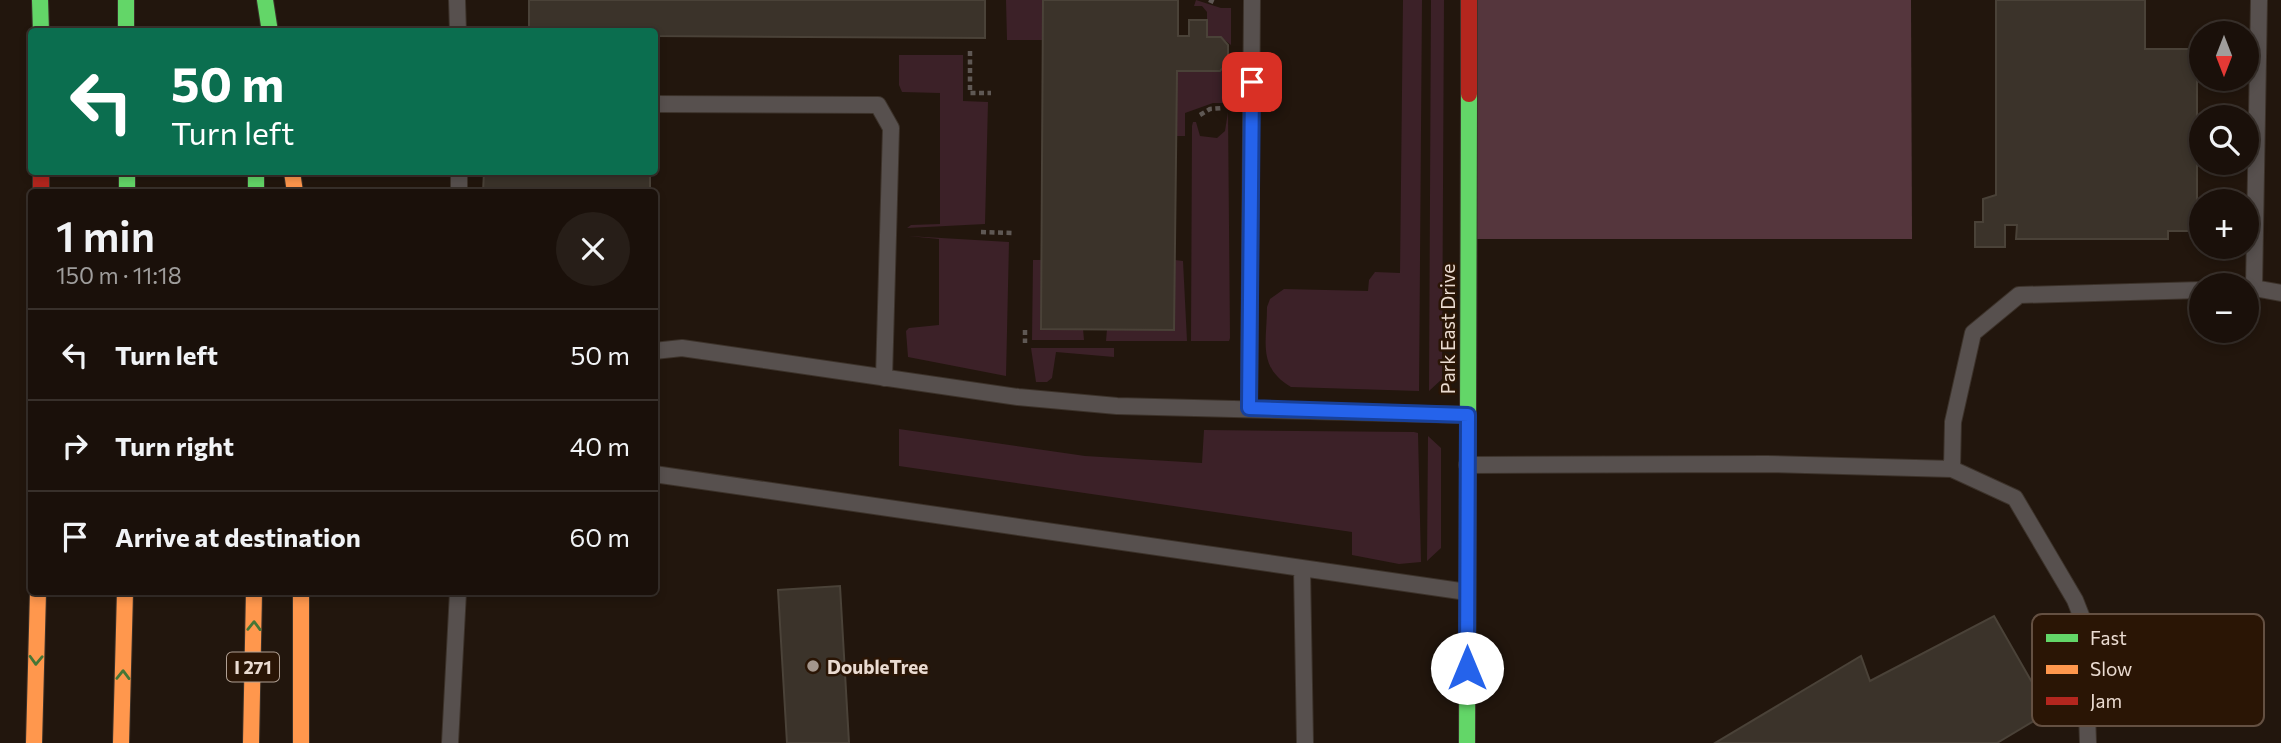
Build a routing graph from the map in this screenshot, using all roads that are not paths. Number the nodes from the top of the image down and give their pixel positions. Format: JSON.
{"nodes":[{"id":1,"x":40,"y":0,"type":"edge"},
{"id":2,"x":126,"y":0,"type":"edge"},
{"id":3,"x":255,"y":0,"type":"edge"},
{"id":4,"x":265,"y":0,"type":"edge"},
{"id":5,"x":457,"y":0,"type":"edge"},
{"id":6,"x":1252,"y":0,"type":"edge"},
{"id":7,"x":1469,"y":0,"type":"edge"},
{"id":8,"x":2259,"y":0,"type":"edge"},
{"id":9,"x":41,"y":28,"type":"edge"},
{"id":10,"x":126,"y":28,"type":"edge"},
{"id":11,"x":255,"y":28,"type":"edge"},
{"id":12,"x":269,"y":28,"type":"edge"},
{"id":13,"x":458,"y":28,"type":"edge"},
{"id":14,"x":658,"y":104,"type":"edge"},
{"id":15,"x":2251,"y":273,"type":"edge"},
{"id":16,"x":2259,"y":289,"type":"edge"},
{"id":17,"x":2189,"y":290,"type":"edge"},
{"id":18,"x":2281,"y":293,"type":"edge"},
{"id":19,"x":658,"y":351,"type":"edge"},
{"id":20,"x":884,"y":378,"type":"junction"},
{"id":21,"x":1249,"y":408,"type":"junction"},
{"id":22,"x":1468,"y":415,"type":"junction"},
{"id":23,"x":1467,"y":465,"type":"junction"},
{"id":24,"x":1952,"y":469,"type":"junction"},
{"id":25,"x":658,"y":475,"type":"edge"},
{"id":26,"x":1302,"y":568,"type":"junction"},
{"id":27,"x":1467,"y":592,"type":"junction"},
{"id":28,"x":38,"y":595,"type":"edge"},
{"id":29,"x":125,"y":595,"type":"edge"},
{"id":30,"x":254,"y":595,"type":"edge"},
{"id":31,"x":301,"y":595,"type":"edge"},
{"id":32,"x":458,"y":595,"type":"edge"},
{"id":33,"x":2080,"y":614,"type":"edge"},
{"id":34,"x":34,"y":743,"type":"edge"},
{"id":35,"x":121,"y":743,"type":"edge"},
{"id":36,"x":251,"y":743,"type":"edge"},
{"id":37,"x":301,"y":743,"type":"edge"},
{"id":38,"x":450,"y":743,"type":"edge"},
{"id":39,"x":1305,"y":743,"type":"edge"},
{"id":40,"x":1467,"y":743,"type":"edge"}],
"edges":[{"from":1,"to":9,"type":"main road"},
{"from":2,"to":10,"type":"main road"},
{"from":3,"to":11,"type":"main road"},
{"from":4,"to":12,"type":"main road"},
{"from":5,"to":13,"type":"lane"},
{"from":6,"to":21,"type":"lane"},
{"from":7,"to":22,"type":"main road","name":"Park East Drive"},
{"from":8,"to":15,"type":"lane"},
{"from":14,"to":20,"type":"lane"},
{"from":16,"to":18,"type":"lane"},
{"from":17,"to":24,"type":"lane"},
{"from":19,"to":20,"type":"lane"},
{"from":20,"to":21,"type":"lane"},
{"from":21,"to":22,"type":"lane"},
{"from":22,"to":23,"type":"main road","name":"Park East Drive"},
{"from":23,"to":24,"type":"lane"},
{"from":23,"to":27,"type":"main road","name":"Park East Drive"},
{"from":24,"to":33,"type":"lane"},
{"from":25,"to":26,"type":"lane"},
{"from":26,"to":27,"type":"lane"},
{"from":26,"to":39,"type":"lane"},
{"from":27,"to":40,"type":"main road","name":"Park East Drive"},
{"from":28,"to":34,"type":"main road","one_way":true},
{"from":35,"to":29,"type":"main road","one_way":true},
{"from":36,"to":30,"type":"main road","number":"I 271","one_way":true},
{"from":31,"to":37,"type":"main road"},
{"from":32,"to":38,"type":"lane"}]}
